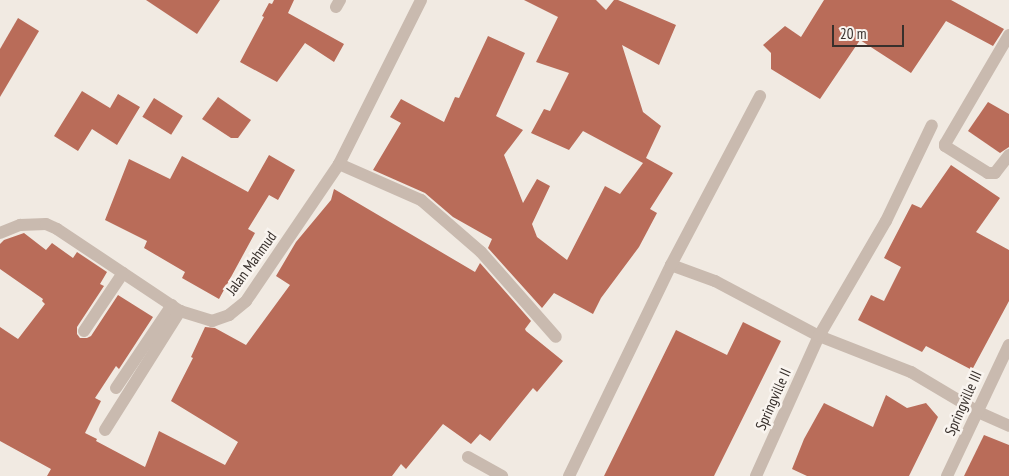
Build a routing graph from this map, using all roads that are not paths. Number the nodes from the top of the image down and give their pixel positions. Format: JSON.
{"nodes":[{"id":1,"x":418,"y":1,"type":"edge"},
{"id":2,"x":1009,"y":35,"type":"edge"},
{"id":3,"x":760,"y":96,"type":"dead end"},
{"id":4,"x":932,"y":126,"type":"dead end"},
{"id":5,"x":1009,"y":155,"type":"edge"},
{"id":6,"x":339,"y":164,"type":"junction"},
{"id":7,"x":0,"y":233,"type":"edge"},
{"id":8,"x":671,"y":265,"type":"junction"},
{"id":9,"x":123,"y":273,"type":"junction"},
{"id":10,"x":176,"y":308,"type":"junction"},
{"id":11,"x":84,"y":331,"type":"dead end"},
{"id":12,"x":556,"y":336,"type":"dead end"},
{"id":13,"x":819,"y":336,"type":"junction"},
{"id":14,"x":1009,"y":345,"type":"edge"},
{"id":15,"x":116,"y":388,"type":"dead end"},
{"id":16,"x":978,"y":412,"type":"junction"},
{"id":17,"x":1009,"y":426,"type":"edge"},
{"id":18,"x":105,"y":430,"type":"dead end"},
{"id":19,"x":468,"y":458,"type":"dead end"},
{"id":20,"x":502,"y":476,"type":"edge"},
{"id":21,"x":569,"y":476,"type":"edge"},
{"id":22,"x":756,"y":476,"type":"edge"},
{"id":23,"x":947,"y":476,"type":"edge"}],
"edges":[{"from":1,"to":6,"type":"street","name":"Jalan Mahmud"},
{"from":2,"to":5,"type":"street"},
{"from":3,"to":8,"type":"street"},
{"from":4,"to":13,"type":"street","name":"Springville II"},
{"from":6,"to":10,"type":"street","name":"Jalan Mahmud"},
{"from":6,"to":12,"type":"street"},
{"from":7,"to":9,"type":"street","name":"Jalan Mahmud"},
{"from":8,"to":13,"type":"street"},
{"from":8,"to":21,"type":"street"},
{"from":9,"to":10,"type":"street","name":"Jalan Mahmud"},
{"from":9,"to":11,"type":"street"},
{"from":10,"to":15,"type":"street"},
{"from":10,"to":18,"type":"street"},
{"from":13,"to":16,"type":"street"},
{"from":13,"to":22,"type":"street","name":"Springville II"},
{"from":14,"to":16,"type":"street","name":"Springville III"},
{"from":16,"to":17,"type":"street"},
{"from":16,"to":23,"type":"street","name":"Springville III"},
{"from":19,"to":20,"type":"street"}]}
